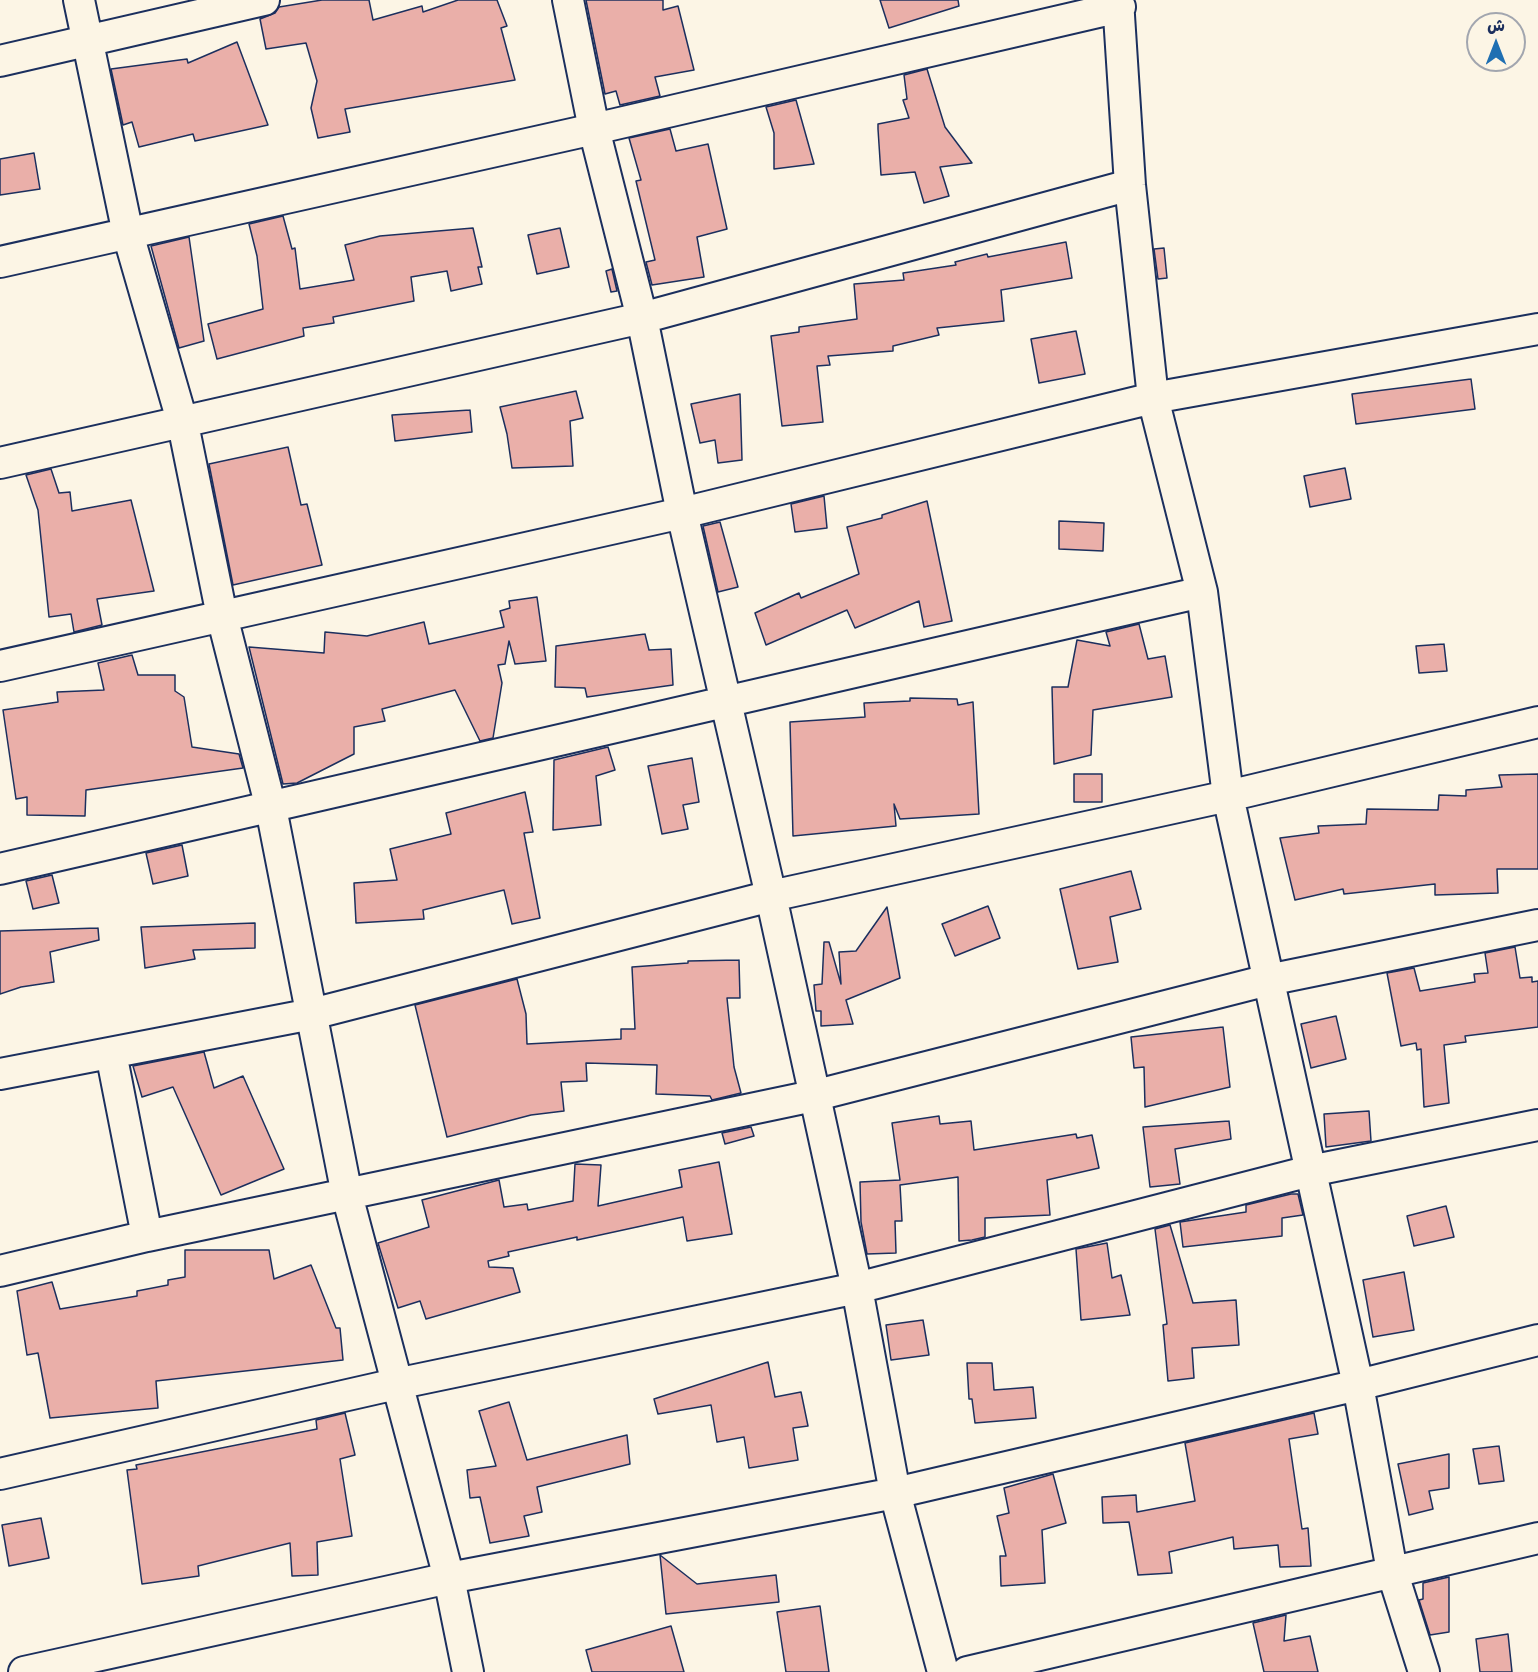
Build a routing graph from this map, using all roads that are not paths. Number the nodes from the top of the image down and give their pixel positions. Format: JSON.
{"nodes":[{"id":1,"x":79,"y":0,"type":"edge"},
{"id":2,"x":264,"y":0,"type":"edge"},
{"id":3,"x":568,"y":0,"type":"edge"},
{"id":4,"x":1119,"y":3,"type":"edge"},
{"id":5,"x":90,"y":41,"type":"junction"},
{"id":6,"x":0,"y":61,"type":"edge"},
{"id":7,"x":594,"y":129,"type":"junction"},
{"id":8,"x":1130,"y":185,"type":"junction"},
{"id":9,"x":129,"y":234,"type":"junction"},
{"id":10,"x":0,"y":262,"type":"edge"},
{"id":11,"x":642,"y":318,"type":"junction"},
{"id":12,"x":1538,"y":329,"type":"edge"},
{"id":13,"x":1153,"y":398,"type":"junction"},
{"id":14,"x":183,"y":424,"type":"junction"},
{"id":15,"x":0,"y":463,"type":"edge"},
{"id":16,"x":682,"y":513,"type":"junction"},
{"id":17,"x":1202,"y":592,"type":"junction"},
{"id":18,"x":222,"y":616,"type":"junction"},
{"id":19,"x":0,"y":666,"type":"edge"},
{"id":20,"x":726,"y":700,"type":"junction"},
{"id":21,"x":1538,"y":722,"type":"edge"},
{"id":22,"x":1228,"y":796,"type":"junction"},
{"id":23,"x":271,"y":808,"type":"junction"},
{"id":24,"x":0,"y":869,"type":"edge"},
{"id":25,"x":771,"y":896,"type":"junction"},
{"id":26,"x":1538,"y":925,"type":"edge"},
{"id":27,"x":1268,"y":980,"type":"junction"},
{"id":28,"x":312,"y":1014,"type":"junction"},
{"id":29,"x":111,"y":1053,"type":"junction"},
{"id":30,"x":0,"y":1074,"type":"edge"},
{"id":31,"x":813,"y":1096,"type":"junction"},
{"id":32,"x":1538,"y":1125,"type":"edge"},
{"id":33,"x":1310,"y":1171,"type":"junction"},
{"id":34,"x":347,"y":1195,"type":"junction"},
{"id":35,"x":147,"y":1236,"type":"junction"},
{"id":36,"x":0,"y":1271,"type":"edge"},
{"id":37,"x":857,"y":1288,"type":"junction"},
{"id":38,"x":1538,"y":1340,"type":"edge"},
{"id":39,"x":396,"y":1384,"type":"junction"},
{"id":40,"x":1358,"y":1385,"type":"junction"},
{"id":41,"x":0,"y":1474,"type":"edge"},
{"id":42,"x":895,"y":1492,"type":"junction"},
{"id":43,"x":1538,"y":1538,"type":"edge"},
{"id":44,"x":1392,"y":1571,"type":"junction"},
{"id":45,"x":448,"y":1578,"type":"junction"},
{"id":46,"x":24,"y":1672,"type":"edge"},
{"id":47,"x":468,"y":1672,"type":"edge"},
{"id":48,"x":943,"y":1672,"type":"edge"},
{"id":49,"x":966,"y":1672,"type":"edge"},
{"id":50,"x":1424,"y":1672,"type":"edge"}],
"edges":[{"from":1,"to":5,"type":"street"},
{"from":2,"to":5,"type":"street"},
{"from":3,"to":7,"type":"street"},
{"from":4,"to":7,"type":"street"},
{"from":4,"to":8,"type":"street"},
{"from":5,"to":6,"type":"street"},
{"from":5,"to":9,"type":"street"},
{"from":7,"to":9,"type":"street"},
{"from":7,"to":11,"type":"street"},
{"from":8,"to":11,"type":"street"},
{"from":8,"to":13,"type":"street"},
{"from":9,"to":10,"type":"street"},
{"from":9,"to":14,"type":"street"},
{"from":11,"to":14,"type":"street"},
{"from":11,"to":16,"type":"street"},
{"from":12,"to":13,"type":"street"},
{"from":13,"to":16,"type":"street"},
{"from":13,"to":17,"type":"street"},
{"from":14,"to":15,"type":"street"},
{"from":14,"to":18,"type":"street"},
{"from":16,"to":18,"type":"street"},
{"from":16,"to":20,"type":"street"},
{"from":17,"to":20,"type":"street"},
{"from":17,"to":22,"type":"street"},
{"from":18,"to":19,"type":"street"},
{"from":18,"to":23,"type":"street"},
{"from":20,"to":23,"type":"street"},
{"from":20,"to":25,"type":"street"},
{"from":21,"to":22,"type":"street"},
{"from":22,"to":25,"type":"street"},
{"from":22,"to":27,"type":"street"},
{"from":23,"to":24,"type":"street"},
{"from":23,"to":28,"type":"street"},
{"from":25,"to":28,"type":"street"},
{"from":25,"to":31,"type":"street"},
{"from":26,"to":27,"type":"street"},
{"from":27,"to":31,"type":"street"},
{"from":27,"to":33,"type":"street"},
{"from":28,"to":29,"type":"street"},
{"from":28,"to":34,"type":"street"},
{"from":29,"to":30,"type":"street"},
{"from":29,"to":35,"type":"street"},
{"from":31,"to":34,"type":"street"},
{"from":31,"to":37,"type":"street"},
{"from":32,"to":33,"type":"street"},
{"from":33,"to":37,"type":"street"},
{"from":33,"to":40,"type":"street"},
{"from":34,"to":35,"type":"street"},
{"from":34,"to":39,"type":"street"},
{"from":35,"to":36,"type":"street"},
{"from":37,"to":39,"type":"street"},
{"from":37,"to":42,"type":"street"},
{"from":38,"to":40,"type":"street"},
{"from":39,"to":41,"type":"street"},
{"from":39,"to":45,"type":"street"},
{"from":40,"to":42,"type":"street"},
{"from":40,"to":44,"type":"street"},
{"from":42,"to":45,"type":"street"},
{"from":42,"to":48,"type":"street"},
{"from":43,"to":44,"type":"street"},
{"from":44,"to":49,"type":"street"},
{"from":44,"to":50,"type":"street"},
{"from":45,"to":46,"type":"street"},
{"from":45,"to":47,"type":"street"}]}
